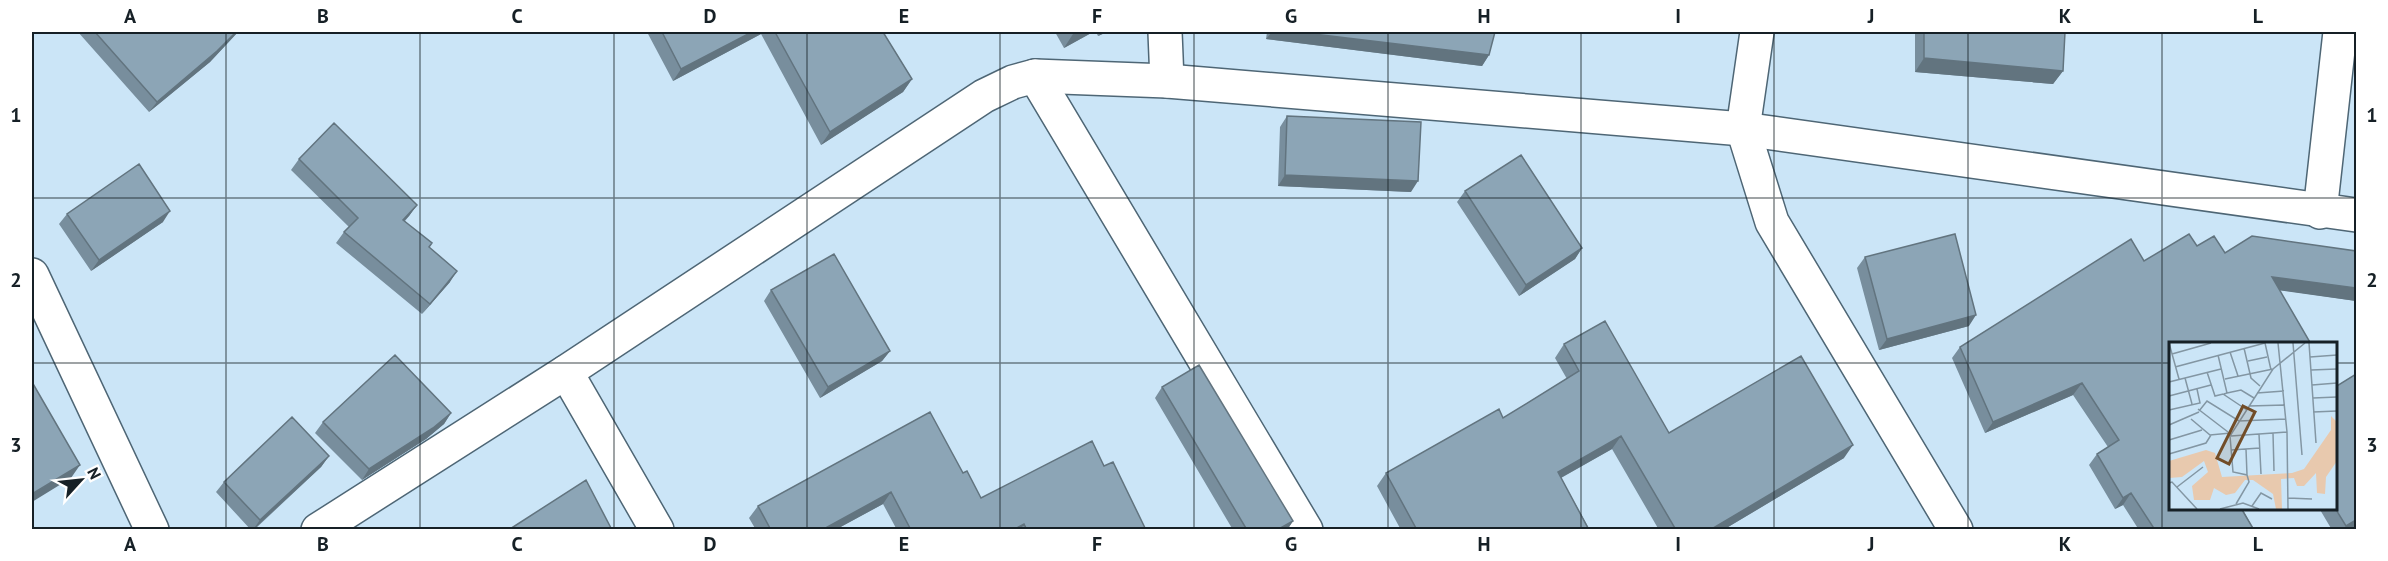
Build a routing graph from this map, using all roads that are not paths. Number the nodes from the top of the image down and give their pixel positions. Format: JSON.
{"nodes":[{"id":1,"x":1165,"y":32,"type":"edge"},
{"id":2,"x":1757,"y":32,"type":"edge"},
{"id":3,"x":2340,"y":32,"type":"edge"},
{"id":4,"x":1035,"y":76,"type":"junction"},
{"id":5,"x":1167,"y":81,"type":"junction"},
{"id":6,"x":1743,"y":129,"type":"junction"},
{"id":7,"x":2320,"y":212,"type":"junction"},
{"id":8,"x":2356,"y":215,"type":"edge"},
{"id":9,"x":32,"y":275,"type":"edge"},
{"id":10,"x":566,"y":372,"type":"junction"},
{"id":11,"x":152,"y":530,"type":"edge"},
{"id":12,"x":318,"y":530,"type":"edge"},
{"id":13,"x":657,"y":530,"type":"edge"},
{"id":14,"x":1306,"y":530,"type":"edge"},
{"id":15,"x":1956,"y":530,"type":"edge"}],
"edges":[{"from":1,"to":5,"type":"street"},
{"from":2,"to":6,"type":"street"},
{"from":3,"to":7,"type":"street"},
{"from":4,"to":5,"type":"street"},
{"from":4,"to":10,"type":"street"},
{"from":4,"to":14,"type":"street"},
{"from":5,"to":6,"type":"street"},
{"from":6,"to":7,"type":"street"},
{"from":6,"to":15,"type":"street"},
{"from":7,"to":8,"type":"street"},
{"from":9,"to":11,"type":"street"},
{"from":10,"to":12,"type":"street"},
{"from":10,"to":13,"type":"street"}]}
